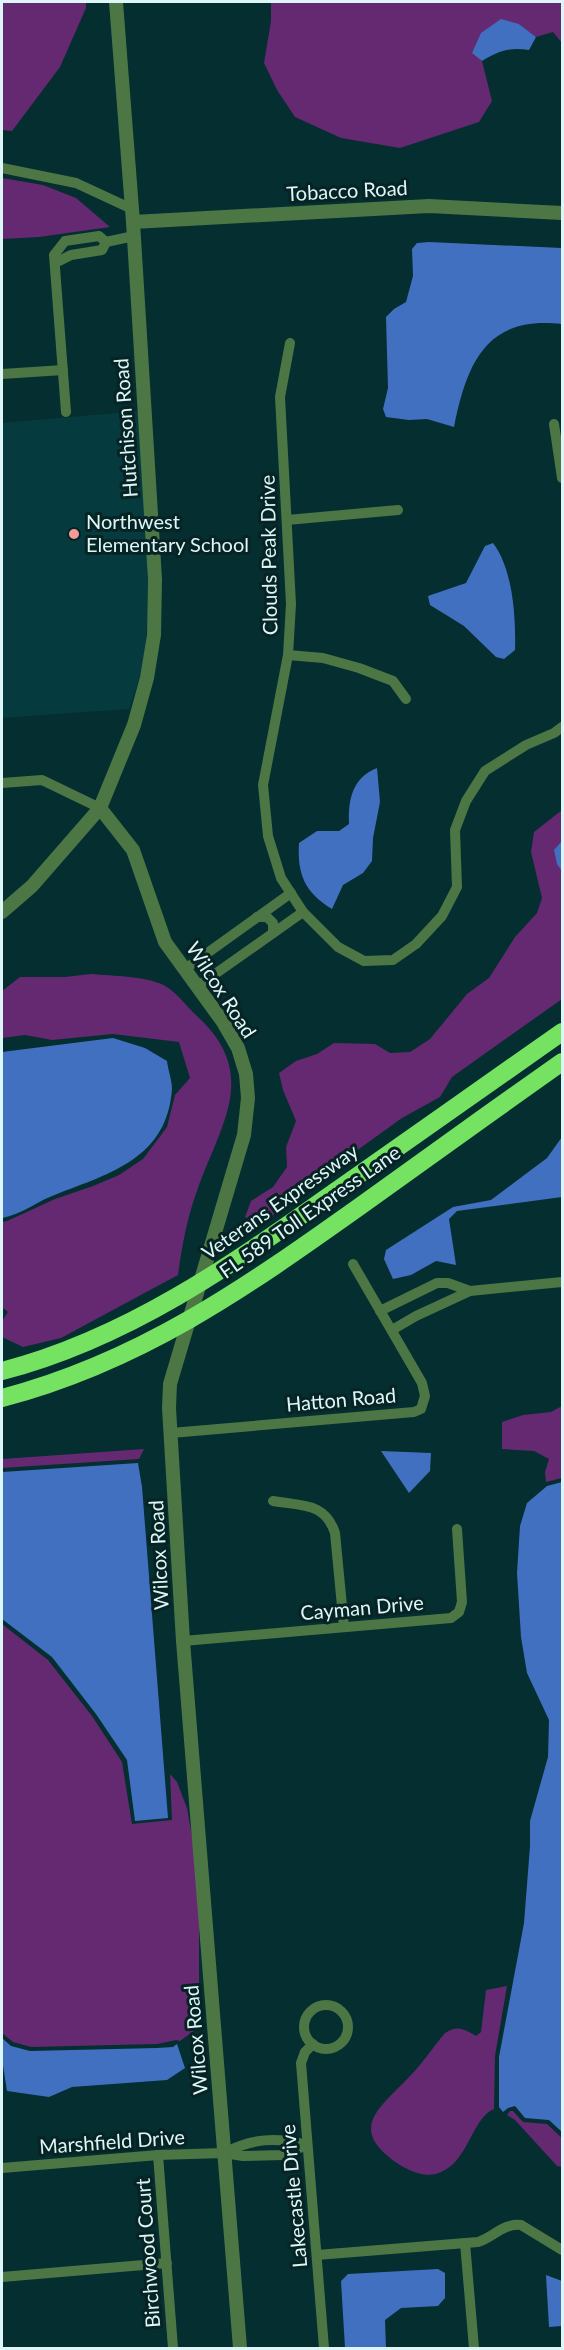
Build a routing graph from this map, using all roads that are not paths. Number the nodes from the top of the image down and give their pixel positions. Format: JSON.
{"nodes":[{"id":1,"x":116,"y":2,"type":"edge"},
{"id":2,"x":2,"y":168,"type":"edge"},
{"id":3,"x":562,"y":213,"type":"edge"},
{"id":4,"x":133,"y":215,"type":"junction"},
{"id":5,"x":134,"y":236,"type":"junction"},
{"id":6,"x":88,"y":238,"type":"junction"},
{"id":7,"x":106,"y":242,"type":"junction"},
{"id":8,"x":91,"y":253,"type":"junction"},
{"id":9,"x":56,"y":261,"type":"junction"},
{"id":10,"x":290,"y":343,"type":"dead end"},
{"id":11,"x":63,"y":370,"type":"junction"},
{"id":12,"x":2,"y":374,"type":"edge"},
{"id":13,"x":66,"y":412,"type":"dead end"},
{"id":14,"x":554,"y":424,"type":"dead end"},
{"id":15,"x":562,"y":478,"type":"edge"},
{"id":16,"x":398,"y":510,"type":"dead end"},
{"id":17,"x":287,"y":520,"type":"junction"},
{"id":18,"x":288,"y":656,"type":"junction"},
{"id":19,"x":406,"y":699,"type":"dead end"},
{"id":20,"x":562,"y":727,"type":"edge"},
{"id":21,"x":2,"y":783,"type":"edge"},
{"id":22,"x":100,"y":808,"type":"junction"},
{"id":23,"x":291,"y":893,"type":"junction"},
{"id":24,"x":2,"y":912,"type":"edge"},
{"id":25,"x":303,"y":912,"type":"junction"},
{"id":26,"x":257,"y":916,"type":"junction"},
{"id":27,"x":273,"y":932,"type":"junction"},
{"id":28,"x":185,"y":969,"type":"junction"},
{"id":29,"x":198,"y":986,"type":"junction"},
{"id":30,"x":562,"y":1032,"type":"edge"},
{"id":31,"x":562,"y":1062,"type":"edge"},
{"id":32,"x":562,"y":1075,"type":"edge"},
{"id":33,"x":353,"y":1264,"type":"dead end"},
{"id":34,"x":562,"y":1282,"type":"edge"},
{"id":35,"x":420,"y":1291,"type":"junction"},
{"id":36,"x":470,"y":1291,"type":"junction"},
{"id":37,"x":240,"y":1296,"type":"junction"},
{"id":38,"x":428,"y":1310,"type":"junction"},
{"id":39,"x":381,"y":1311,"type":"junction"},
{"id":40,"x":392,"y":1330,"type":"junction"},
{"id":41,"x":135,"y":1355,"type":"junction"},
{"id":42,"x":2,"y":1371,"type":"edge"},
{"id":43,"x":2,"y":1398,"type":"edge"},
{"id":44,"x":2,"y":1408,"type":"edge"},
{"id":45,"x":171,"y":1433,"type":"junction"},
{"id":46,"x":273,"y":1501,"type":"dead end"},
{"id":47,"x":457,"y":1529,"type":"dead end"},
{"id":48,"x":344,"y":1627,"type":"junction"},
{"id":49,"x":183,"y":1641,"type":"junction"},
{"id":50,"x":313,"y":2044,"type":"junction"},
{"id":51,"x":307,"y":2145,"type":"junction"},
{"id":52,"x":225,"y":2153,"type":"junction"},
{"id":53,"x":159,"y":2156,"type":"junction"},
{"id":54,"x":2,"y":2168,"type":"edge"},
{"id":55,"x":465,"y":2243,"type":"junction"},
{"id":56,"x":562,"y":2250,"type":"edge"},
{"id":57,"x":317,"y":2254,"type":"junction"},
{"id":58,"x":167,"y":2263,"type":"junction"},
{"id":59,"x":2,"y":2277,"type":"edge"},
{"id":60,"x":173,"y":2349,"type":"edge"},
{"id":61,"x":240,"y":2349,"type":"edge"},
{"id":62,"x":324,"y":2349,"type":"edge"},
{"id":63,"x":474,"y":2349,"type":"edge"}],
"edges":[{"from":1,"to":4,"type":"street","name":"Hutchison Road"},
{"from":2,"to":4,"type":"street","name":"Tobacco Road"},
{"from":3,"to":4,"type":"street","name":"Tobacco Road"},
{"from":4,"to":5,"type":"street","name":"Hutchison Road"},
{"from":5,"to":7,"type":"street"},
{"from":5,"to":22,"type":"street","name":"Hutchison Road"},
{"from":6,"to":7,"type":"street"},
{"from":6,"to":8,"type":"street"},
{"from":6,"to":9,"type":"street"},
{"from":7,"to":8,"type":"street"},
{"from":8,"to":9,"type":"street"},
{"from":9,"to":11,"type":"street"},
{"from":10,"to":17,"type":"street","name":"Clouds Peak Drive"},
{"from":11,"to":12,"type":"street"},
{"from":11,"to":13,"type":"street"},
{"from":14,"to":15,"type":"street"},
{"from":16,"to":17,"type":"street"},
{"from":17,"to":18,"type":"street","name":"Clouds Peak Drive"},
{"from":18,"to":19,"type":"street"},
{"from":18,"to":23,"type":"street","name":"Clouds Peak Drive"},
{"from":20,"to":25,"type":"street","name":"Clouds Peak Drive"},
{"from":21,"to":22,"type":"street"},
{"from":22,"to":24,"type":"street","name":"Hutchison Road"},
{"from":22,"to":28,"type":"street","name":"Wilcox Road"},
{"from":23,"to":25,"type":"street","name":"Clouds Peak Drive"},
{"from":23,"to":26,"type":"street"},
{"from":25,"to":27,"type":"street"},
{"from":26,"to":27,"type":"street"},
{"from":26,"to":28,"type":"street"},
{"from":27,"to":29,"type":"street"},
{"from":28,"to":29,"type":"street","name":"Wilcox Road"},
{"from":29,"to":45,"type":"street","name":"Wilcox Road"},
{"from":30,"to":42,"type":"highway","name":"Veterans Expressway"},
{"from":31,"to":37,"type":"highway","name":"FL 589 Toll Express Lane"},
{"from":32,"to":37,"type":"highway"},
{"from":33,"to":39,"type":"street","name":"Hatton Road"},
{"from":34,"to":36,"type":"street"},
{"from":35,"to":36,"type":"street"},
{"from":35,"to":38,"type":"street"},
{"from":35,"to":39,"type":"street"},
{"from":36,"to":38,"type":"street"},
{"from":37,"to":41,"type":"highway"},
{"from":38,"to":40,"type":"street"},
{"from":39,"to":40,"type":"street","name":"Hatton Road"},
{"from":40,"to":45,"type":"street","name":"Hatton Road"},
{"from":41,"to":43,"type":"highway"},
{"from":41,"to":44,"type":"highway"},
{"from":45,"to":49,"type":"street","name":"Wilcox Road"},
{"from":46,"to":48,"type":"street"},
{"from":47,"to":48,"type":"street","name":"Cayman Drive"},
{"from":48,"to":49,"type":"street","name":"Cayman Drive"},
{"from":49,"to":52,"type":"street","name":"Wilcox Road"},
{"from":50,"to":50,"type":"street"},
{"from":50,"to":51,"type":"street","name":"Lakecastle Drive"},
{"from":51,"to":52,"type":"street","name":"Marshfield Drive"},
{"from":51,"to":57,"type":"street","name":"Lakecastle Drive"},
{"from":52,"to":53,"type":"street","name":"Marshfield Drive"},
{"from":52,"to":61,"type":"street","name":"Wilcox Road"},
{"from":53,"to":54,"type":"street","name":"Marshfield Drive"},
{"from":53,"to":58,"type":"street","name":"Birchwood Court"},
{"from":55,"to":56,"type":"street"},
{"from":55,"to":57,"type":"street"},
{"from":55,"to":63,"type":"street"},
{"from":57,"to":62,"type":"street","name":"Lakecastle Drive"},
{"from":58,"to":59,"type":"street"},
{"from":58,"to":60,"type":"street","name":"Birchwood Court"}]}
